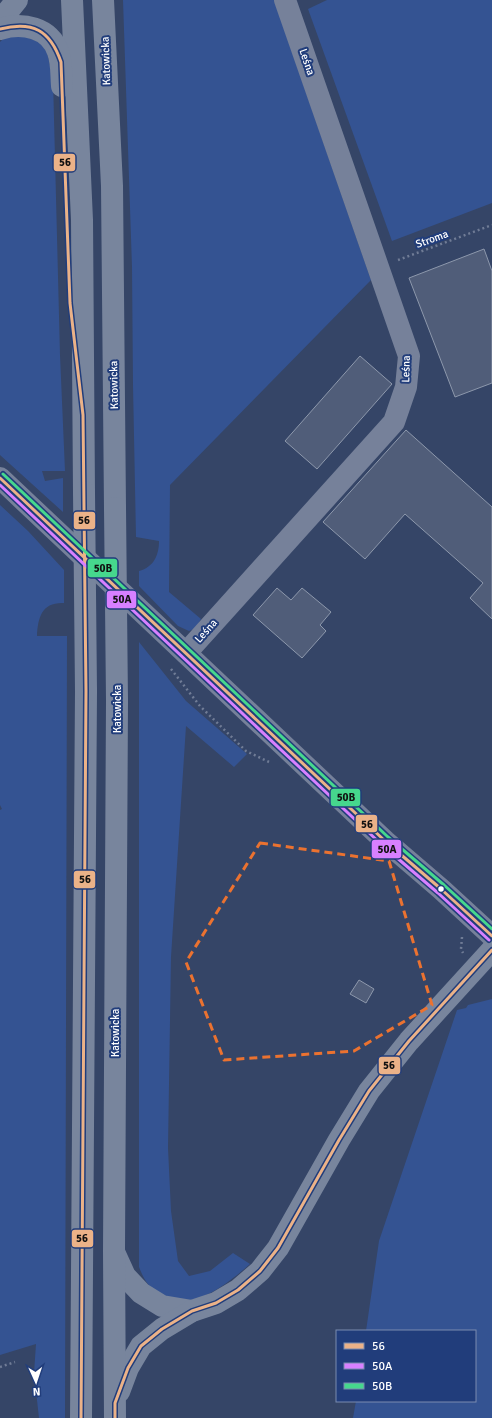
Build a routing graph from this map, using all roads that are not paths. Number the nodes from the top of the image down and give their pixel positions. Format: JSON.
{"nodes":[{"id":1,"x":17,"y":0,"type":"edge"},
{"id":2,"x":72,"y":0,"type":"edge"},
{"id":3,"x":285,"y":0,"type":"edge"},
{"id":4,"x":104,"y":2,"type":"edge"},
{"id":5,"x":0,"y":21,"type":"edge"},
{"id":6,"x":0,"y":29,"type":"edge"},
{"id":7,"x":83,"y":415,"type":"junction"},
{"id":8,"x":0,"y":478,"type":"edge"},
{"id":9,"x":186,"y":653,"type":"junction"},
{"id":10,"x":492,"y":936,"type":"edge"},
{"id":11,"x":492,"y":950,"type":"edge"},
{"id":12,"x":114,"y":1252,"type":"junction"},
{"id":13,"x":192,"y":1311,"type":"junction"},
{"id":14,"x":115,"y":1411,"type":"edge"},
{"id":15,"x":81,"y":1418,"type":"edge"}],
"edges":[{"from":1,"to":5,"type":"main road"},
{"from":2,"to":7,"type":"main road"},
{"from":3,"to":9,"type":"street","name":"Leśna"},
{"from":4,"to":12,"type":"main road","name":"Katowicka","bridge":true},
{"from":6,"to":7,"type":"main road"},
{"from":7,"to":15,"type":"main road","bridge":true},
{"from":8,"to":9,"type":"street"},
{"from":9,"to":10,"type":"street"},
{"from":11,"to":13,"type":"main road"},
{"from":12,"to":13,"type":"main road"},
{"from":12,"to":14,"type":"main road","name":"Katowicka"},
{"from":13,"to":14,"type":"main road"}]}
